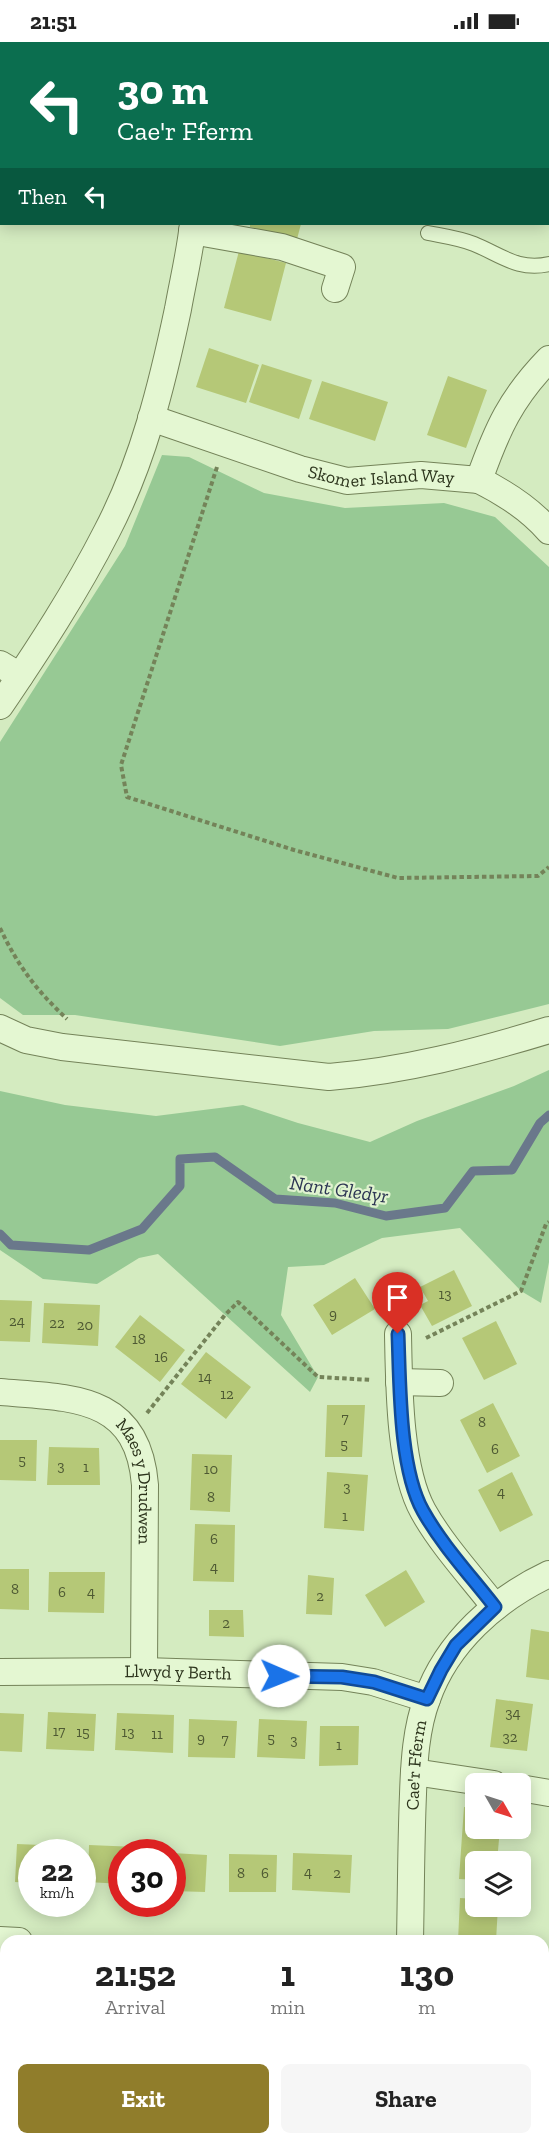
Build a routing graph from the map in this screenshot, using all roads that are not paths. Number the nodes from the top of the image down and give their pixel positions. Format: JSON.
{"nodes":[{"id":1,"x":193,"y":227,"type":"edge"},
{"id":2,"x":428,"y":233,"type":"dead end"},
{"id":3,"x":549,"y":264,"type":"edge"},
{"id":4,"x":335,"y":289,"type":"dead end"},
{"id":5,"x":549,"y":359,"type":"edge"},
{"id":6,"x":151,"y":418,"type":"junction"},
{"id":7,"x":479,"y":480,"type":"junction"},
{"id":8,"x":549,"y":531,"type":"edge"},
{"id":9,"x":10,"y":670,"type":"edge"},
{"id":10,"x":0,"y":706,"type":"edge"},
{"id":11,"x":0,"y":1028,"type":"edge"},
{"id":12,"x":549,"y":1030,"type":"edge"},
{"id":13,"x":398,"y":1343,"type":"road end"},
{"id":14,"x":399,"y":1382,"type":"junction"},
{"id":15,"x":440,"y":1383,"type":"dead end"},
{"id":16,"x":0,"y":1392,"type":"edge"},
{"id":17,"x":549,"y":1574,"type":"edge"},
{"id":18,"x":495,"y":1607,"type":"junction"},
{"id":19,"x":144,"y":1671,"type":"junction"},
{"id":20,"x":0,"y":1672,"type":"edge"},
{"id":21,"x":427,"y":1699,"type":"junction"},
{"id":22,"x":414,"y":1772,"type":"junction"},
{"id":23,"x":465,"y":1780,"type":"edge"},
{"id":24,"x":531,"y":1790,"type":"edge"},
{"id":25,"x":549,"y":1793,"type":"edge"},
{"id":26,"x":410,"y":1935,"type":"edge"}],
"edges":[{"from":1,"to":4,"type":"street"},
{"from":1,"to":6,"type":"street"},
{"from":2,"to":3,"type":"lane"},
{"from":5,"to":7,"type":"street","name":"Skomer Island Way"},
{"from":6,"to":7,"type":"street","name":"Skomer Island Way"},
{"from":6,"to":9,"type":"street"},
{"from":7,"to":8,"type":"street"},
{"from":9,"to":10,"type":"street"},
{"from":11,"to":12,"type":"street"},
{"from":13,"to":14,"type":"street"},
{"from":14,"to":15,"type":"street"},
{"from":14,"to":18,"type":"street"},
{"from":16,"to":19,"type":"street","name":"Maes y Drudwen"},
{"from":17,"to":18,"type":"street","name":"Cae'r Fferm"},
{"from":18,"to":21,"type":"street","name":"Cae'r Fferm"},
{"from":19,"to":20,"type":"street","name":"Llwyd y Berth"},
{"from":19,"to":21,"type":"street","name":"Llwyd y Berth"},
{"from":21,"to":22,"type":"street","name":"Cae'r Fferm"},
{"from":22,"to":23,"type":"street"},
{"from":22,"to":26,"type":"street","name":"Cae'r Fferm"},
{"from":24,"to":25,"type":"street"}]}
